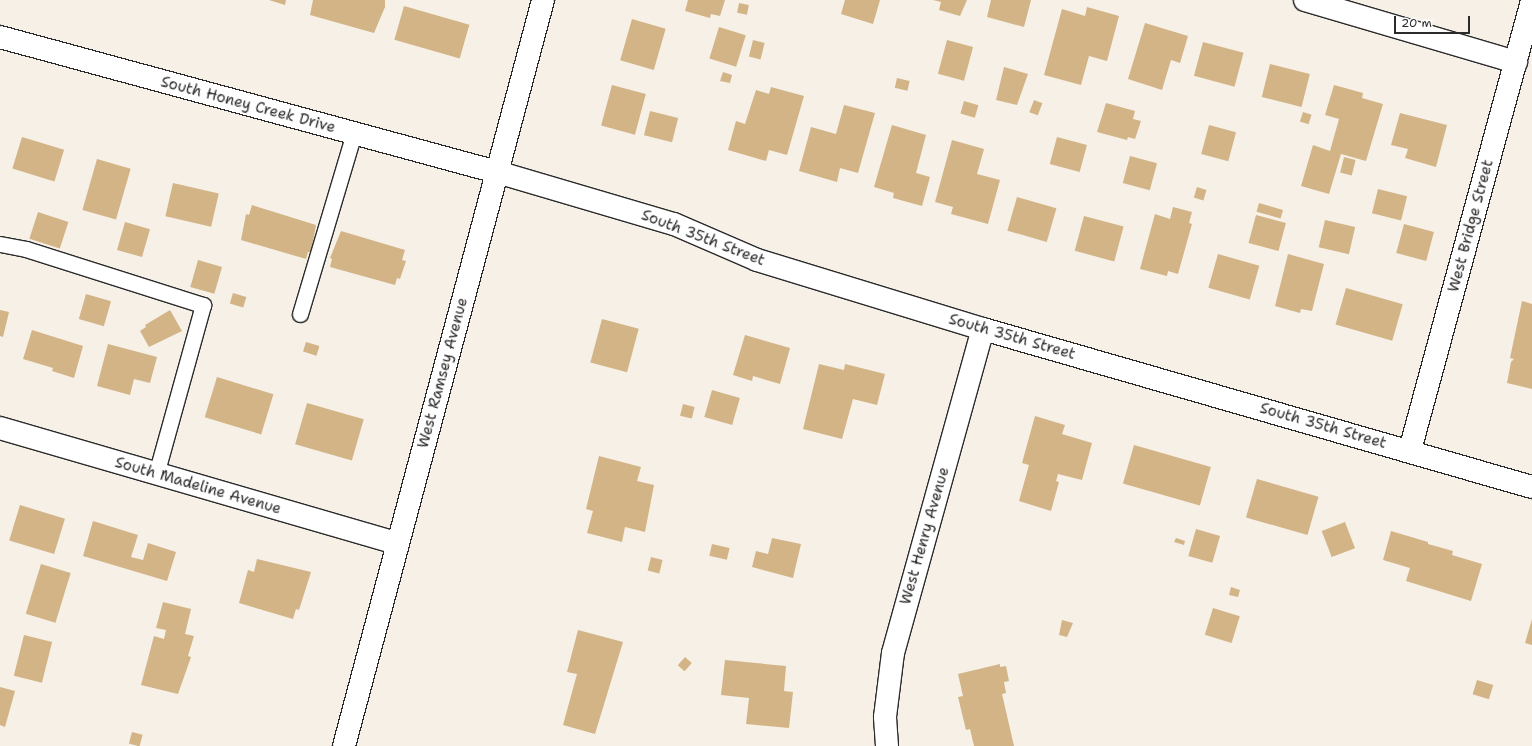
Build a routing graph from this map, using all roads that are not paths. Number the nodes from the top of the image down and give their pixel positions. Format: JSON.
{"nodes":[{"id":1,"x":543,"y":0,"type":"edge"},
{"id":2,"x":1305,"y":0,"type":"edge"},
{"id":3,"x":1532,"y":2,"type":"edge"},
{"id":4,"x":0,"y":38,"type":"edge"},
{"id":5,"x":1516,"y":62,"type":"junction"},
{"id":6,"x":354,"y":133,"type":"junction"},
{"id":7,"x":497,"y":172,"type":"junction"},
{"id":8,"x":0,"y":244,"type":"edge"},
{"id":9,"x":300,"y":314,"type":"dead end"},
{"id":10,"x":983,"y":329,"type":"junction"},
{"id":11,"x":0,"y":428,"type":"edge"},
{"id":12,"x":1410,"y":450,"type":"junction"},
{"id":13,"x":156,"y":474,"type":"junction"},
{"id":14,"x":1532,"y":487,"type":"edge"},
{"id":15,"x":397,"y":543,"type":"junction"},
{"id":16,"x":344,"y":746,"type":"edge"},
{"id":17,"x":887,"y":746,"type":"edge"}],
"edges":[{"from":1,"to":7,"type":"street","name":"West Ramsey Avenue"},
{"from":2,"to":5,"type":"street"},
{"from":3,"to":5,"type":"street","name":"West Bridge Street"},
{"from":4,"to":6,"type":"street","name":"South Honey Creek Drive"},
{"from":5,"to":12,"type":"street","name":"West Bridge Street"},
{"from":6,"to":7,"type":"street","name":"South Honey Creek Drive"},
{"from":6,"to":9,"type":"lane"},
{"from":7,"to":10,"type":"street","name":"South 35th Street"},
{"from":7,"to":15,"type":"street","name":"West Ramsey Avenue"},
{"from":8,"to":13,"type":"lane"},
{"from":10,"to":12,"type":"street","name":"South 35th Street"},
{"from":10,"to":17,"type":"street","name":"West Henry Avenue"},
{"from":11,"to":13,"type":"street","name":"South Madeline Avenue"},
{"from":12,"to":14,"type":"street","name":"South 35th Street"},
{"from":13,"to":15,"type":"street","name":"South Madeline Avenue"},
{"from":15,"to":16,"type":"street","name":"West Ramsey Avenue"}]}
